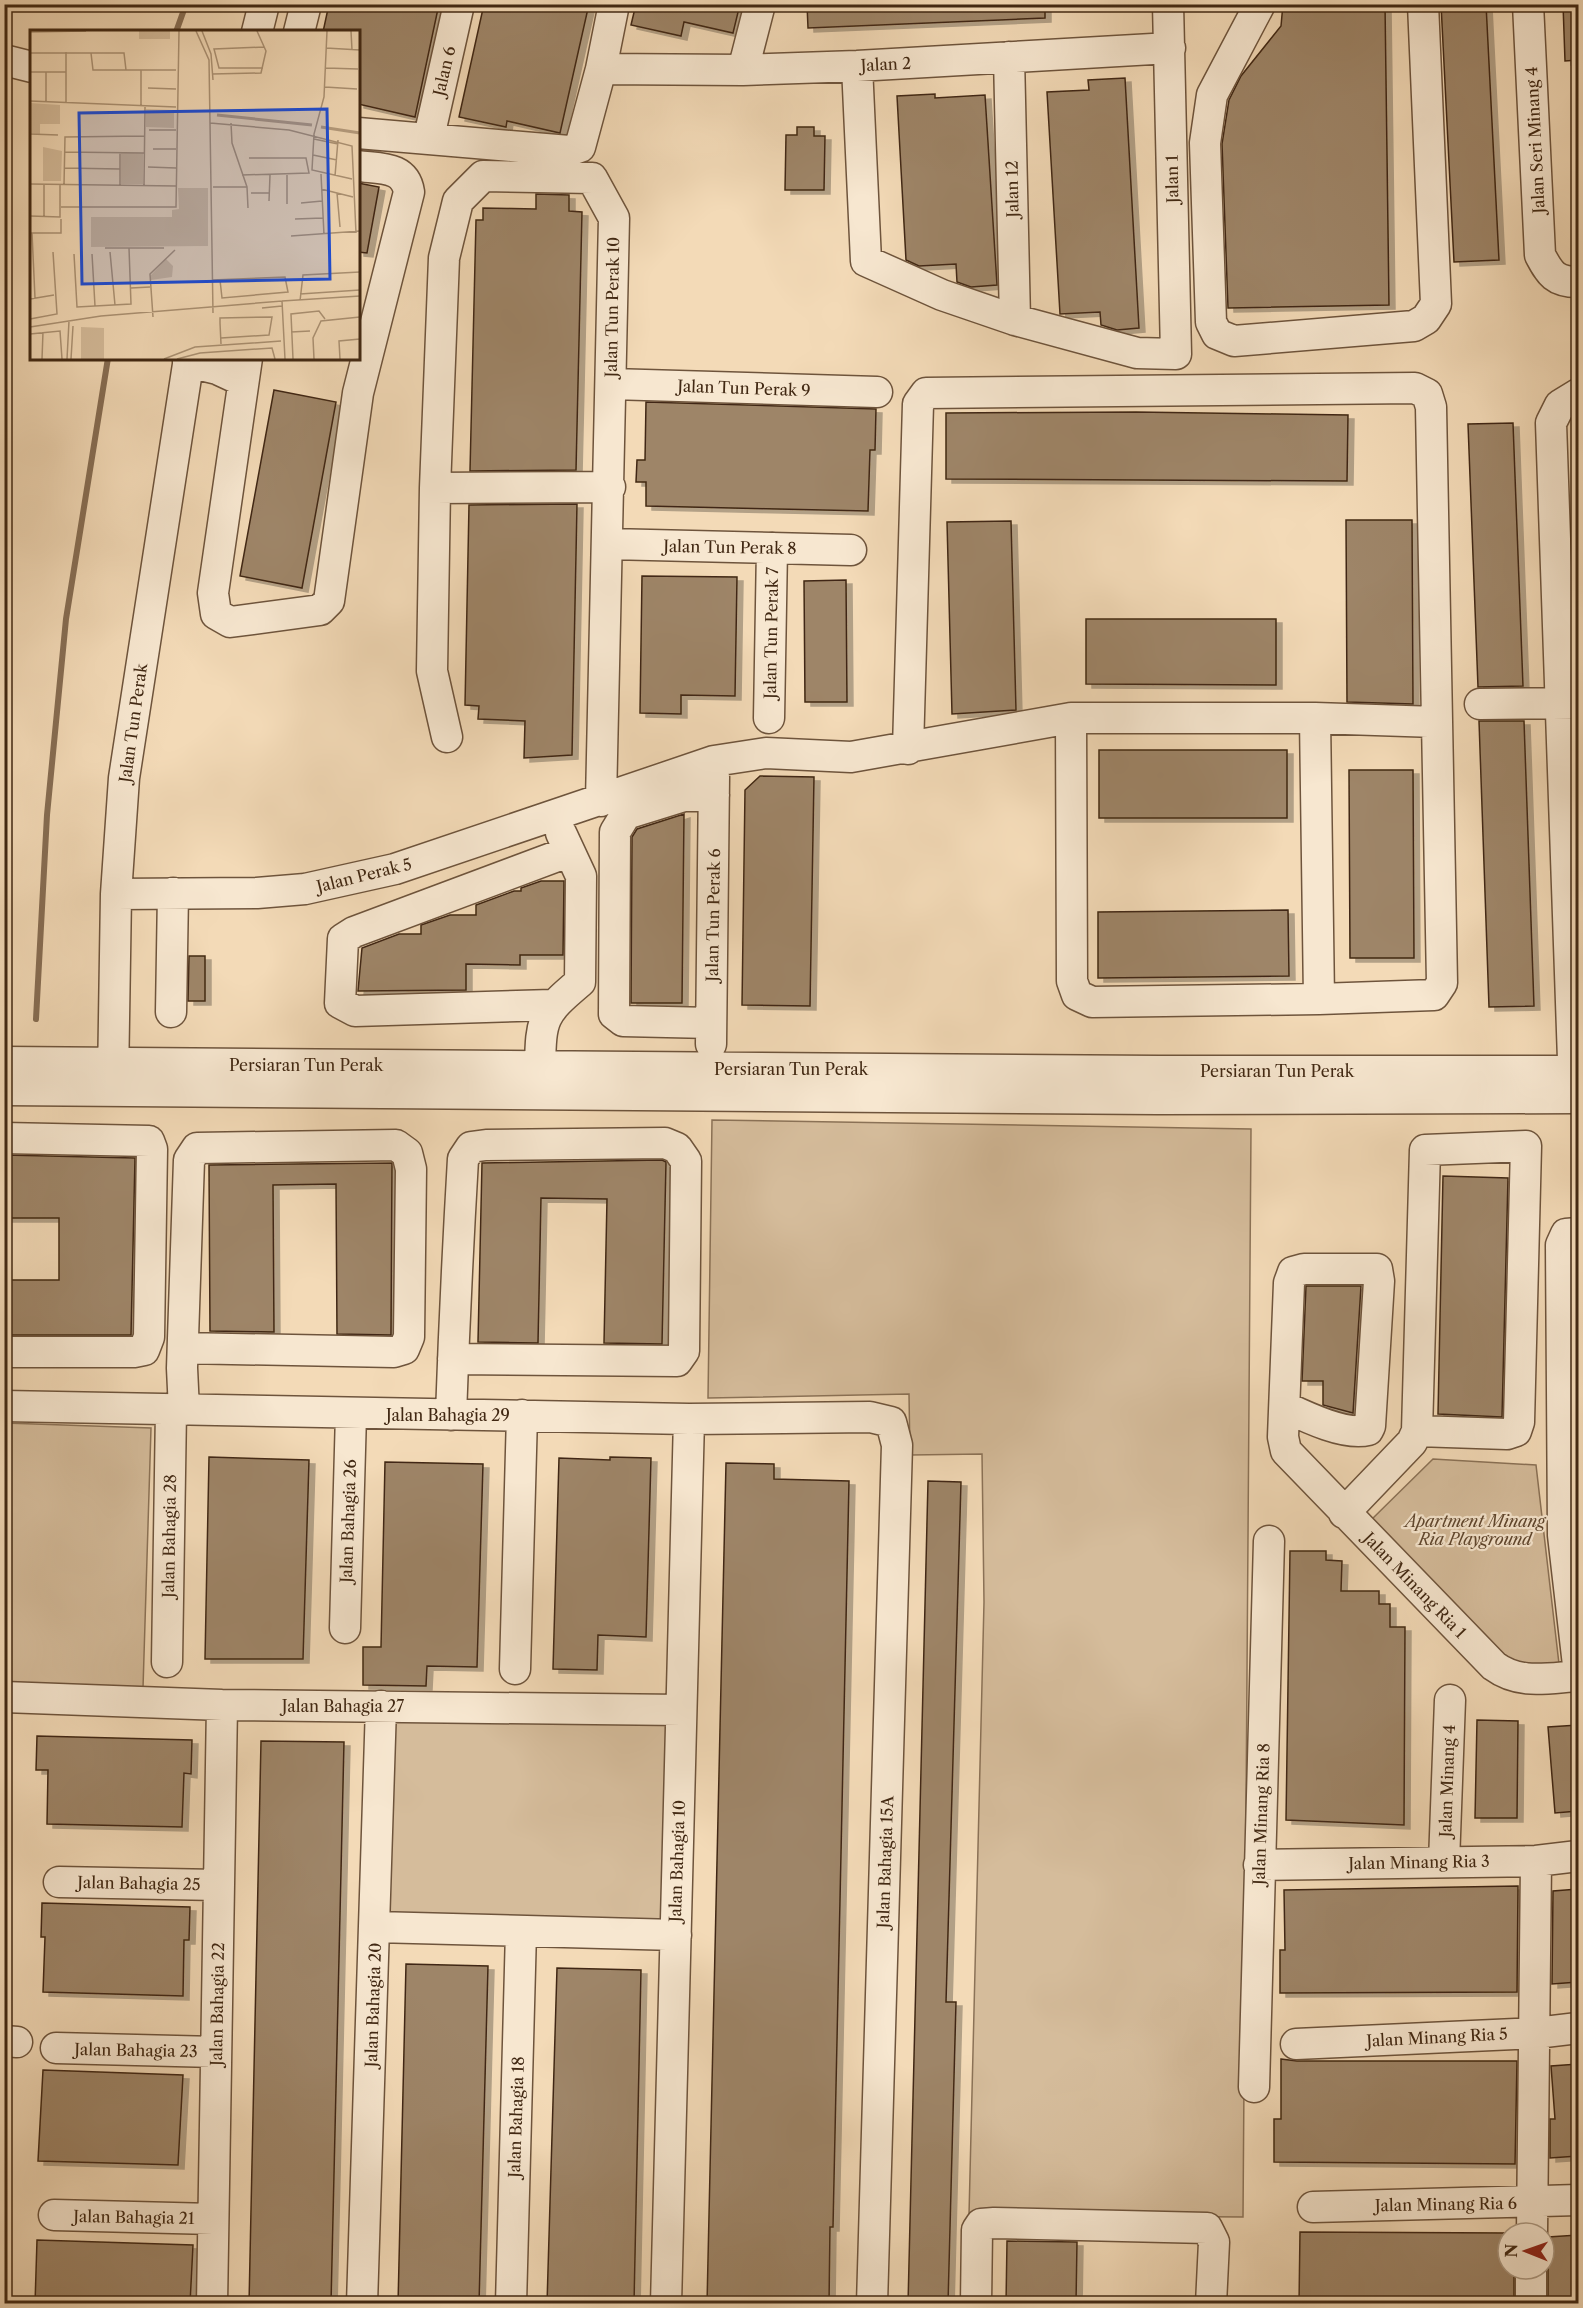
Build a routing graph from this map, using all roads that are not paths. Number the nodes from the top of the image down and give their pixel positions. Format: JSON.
{"nodes":[{"id":1,"x":264,"y":4,"type":"edge"},
{"id":2,"x":306,"y":4,"type":"edge"},
{"id":3,"x":459,"y":4,"type":"edge"},
{"id":4,"x":614,"y":4,"type":"edge"},
{"id":5,"x":760,"y":4,"type":"edge"},
{"id":6,"x":1168,"y":4,"type":"edge"},
{"id":7,"x":1260,"y":4,"type":"edge"},
{"id":8,"x":1423,"y":4,"type":"edge"},
{"id":9,"x":1528,"y":4,"type":"edge"},
{"id":10,"x":258,"y":30,"type":"edge"},
{"id":11,"x":300,"y":30,"type":"edge"},
{"id":12,"x":1170,"y":48,"type":"junction"},
{"id":13,"x":1009,"y":57,"type":"junction"},
{"id":14,"x":4,"y":60,"type":"edge"},
{"id":15,"x":30,"y":66,"type":"edge"},
{"id":16,"x":857,"y":66,"type":"junction"},
{"id":17,"x":601,"y":69,"type":"junction"},
{"id":18,"x":743,"y":70,"type":"junction"},
{"id":19,"x":360,"y":133,"type":"edge"},
{"id":20,"x":429,"y":137,"type":"junction"},
{"id":21,"x":360,"y":166,"type":"edge"},
{"id":22,"x":1578,"y":282,"type":"edge"},
{"id":23,"x":1015,"y":320,"type":"junction"},
{"id":24,"x":197,"y":360,"type":"edge"},
{"id":25,"x":246,"y":366,"type":"edge"},
{"id":26,"x":611,"y":384,"type":"junction"},
{"id":27,"x":877,"y":392,"type":"dead end"},
{"id":28,"x":1578,"y":394,"type":"edge"},
{"id":29,"x":610,"y":487,"type":"junction"},
{"id":30,"x":435,"y":488,"type":"junction"},
{"id":31,"x":609,"y":544,"type":"junction"},
{"id":32,"x":772,"y":548,"type":"junction"},
{"id":33,"x":851,"y":550,"type":"dead end"},
{"id":34,"x":1570,"y":703,"type":"edge"},
{"id":35,"x":1479,"y":704,"type":"dead end"},
{"id":36,"x":769,"y":718,"type":"dead end"},
{"id":37,"x":1071,"y":718,"type":"junction"},
{"id":38,"x":1315,"y":718,"type":"junction"},
{"id":39,"x":1436,"y":722,"type":"junction"},
{"id":40,"x":447,"y":737,"type":"dead end"},
{"id":41,"x":908,"y":749,"type":"junction"},
{"id":42,"x":714,"y":761,"type":"junction"},
{"id":43,"x":714,"y":795,"type":"junction"},
{"id":44,"x":601,"y":801,"type":"junction"},
{"id":45,"x":556,"y":816,"type":"junction"},
{"id":46,"x":568,"y":852,"type":"junction"},
{"id":47,"x":173,"y":893,"type":"junction"},
{"id":48,"x":116,"y":894,"type":"junction"},
{"id":49,"x":1319,"y":999,"type":"junction"},
{"id":50,"x":552,"y":1005,"type":"junction"},
{"id":51,"x":171,"y":1012,"type":"dead end"},
{"id":52,"x":711,"y":1023,"type":"junction"},
{"id":53,"x":1576,"y":1026,"type":"edge"},
{"id":54,"x":4,"y":1062,"type":"edge"},
{"id":55,"x":540,"y":1067,"type":"junction"},
{"id":56,"x":711,"y":1068,"type":"junction"},
{"id":57,"x":113,"y":1077,"type":"junction"},
{"id":58,"x":1576,"y":1085,"type":"edge"},
{"id":59,"x":4,"y":1090,"type":"edge"},
{"id":60,"x":4,"y":1138,"type":"edge"},
{"id":61,"x":1578,"y":1233,"type":"edge"},
{"id":62,"x":183,"y":1348,"type":"junction"},
{"id":63,"x":4,"y":1352,"type":"edge"},
{"id":64,"x":453,"y":1359,"type":"junction"},
{"id":65,"x":4,"y":1406,"type":"edge"},
{"id":66,"x":1285,"y":1407,"type":"junction"},
{"id":67,"x":177,"y":1410,"type":"junction"},
{"id":68,"x":351,"y":1414,"type":"junction"},
{"id":69,"x":451,"y":1415,"type":"junction"},
{"id":70,"x":522,"y":1415,"type":"junction"},
{"id":71,"x":689,"y":1419,"type":"junction"},
{"id":72,"x":891,"y":1422,"type":"joint"},
{"id":73,"x":1417,"y":1431,"type":"junction"},
{"id":74,"x":1344,"y":1513,"type":"junction"},
{"id":75,"x":1269,"y":1541,"type":"dead end"},
{"id":76,"x":345,"y":1628,"type":"dead end"},
{"id":77,"x":1576,"y":1629,"type":"edge"},
{"id":78,"x":167,"y":1662,"type":"dead end"},
{"id":79,"x":1578,"y":1665,"type":"edge"},
{"id":80,"x":515,"y":1669,"type":"dead end"},
{"id":81,"x":1578,"y":1676,"type":"edge"},
{"id":82,"x":4,"y":1697,"type":"edge"},
{"id":83,"x":1450,"y":1700,"type":"dead end"},
{"id":84,"x":222,"y":1705,"type":"junction"},
{"id":85,"x":381,"y":1706,"type":"junction"},
{"id":86,"x":681,"y":1710,"type":"junction"},
{"id":87,"x":1578,"y":1856,"type":"edge"},
{"id":88,"x":1536,"y":1860,"type":"junction"},
{"id":89,"x":1444,"y":1862,"type":"junction"},
{"id":90,"x":1259,"y":1865,"type":"junction"},
{"id":91,"x":59,"y":1882,"type":"dead end"},
{"id":92,"x":218,"y":1885,"type":"junction"},
{"id":93,"x":375,"y":1928,"type":"junction"},
{"id":94,"x":521,"y":1931,"type":"junction"},
{"id":95,"x":676,"y":1935,"type":"junction"},
{"id":96,"x":1578,"y":2028,"type":"edge"},
{"id":97,"x":1536,"y":2033,"type":"junction"},
{"id":98,"x":1296,"y":2044,"type":"dead end"},
{"id":99,"x":56,"y":2048,"type":"dead end"},
{"id":100,"x":216,"y":2052,"type":"junction"},
{"id":101,"x":1254,"y":2087,"type":"dead end"},
{"id":102,"x":1578,"y":2200,"type":"edge"},
{"id":103,"x":1532,"y":2202,"type":"junction"},
{"id":104,"x":1313,"y":2207,"type":"dead end"},
{"id":105,"x":54,"y":2215,"type":"dead end"},
{"id":106,"x":213,"y":2219,"type":"junction"},
{"id":107,"x":1532,"y":2221,"type":"edge"},
{"id":108,"x":1532,"y":2281,"type":"edge"},
{"id":109,"x":212,"y":2304,"type":"edge"},
{"id":110,"x":362,"y":2304,"type":"edge"},
{"id":111,"x":511,"y":2304,"type":"edge"},
{"id":112,"x":666,"y":2304,"type":"edge"},
{"id":113,"x":872,"y":2304,"type":"edge"},
{"id":114,"x":976,"y":2304,"type":"edge"},
{"id":115,"x":1211,"y":2304,"type":"edge"},
{"id":116,"x":1531,"y":2304,"type":"edge"}],
"edges":[{"from":1,"to":10,"type":"street"},
{"from":2,"to":11,"type":"street"},
{"from":3,"to":20,"type":"street","name":"Jalan 6"},
{"from":4,"to":17,"type":"street"},
{"from":5,"to":18,"type":"street"},
{"from":6,"to":12,"type":"street","name":"Jalan 1"},
{"from":7,"to":8,"type":"street"},
{"from":9,"to":22,"type":"street","name":"Jalan Seri Minang 4"},
{"from":12,"to":13,"type":"street","name":"Jalan 2"},
{"from":12,"to":23,"type":"street","name":"Jalan 1"},
{"from":13,"to":16,"type":"street","name":"Jalan 2"},
{"from":13,"to":23,"type":"street","name":"Jalan 12"},
{"from":14,"to":15,"type":"street"},
{"from":16,"to":18,"type":"street","name":"Jalan 2"},
{"from":16,"to":23,"type":"street"},
{"from":17,"to":18,"type":"street","name":"Jalan 2"},
{"from":17,"to":20,"type":"street"},
{"from":19,"to":20,"type":"street"},
{"from":21,"to":25,"type":"street"},
{"from":24,"to":25,"type":"street"},
{"from":24,"to":48,"type":"street","name":"Jalan Tun Perak"},
{"from":26,"to":27,"type":"street","name":"Jalan Tun Perak 9"},
{"from":26,"to":29,"type":"street","name":"Jalan Tun Perak 10"},
{"from":26,"to":30,"type":"street","name":"Jalan Tun Perak 10"},
{"from":28,"to":34,"type":"street"},
{"from":29,"to":30,"type":"street"},
{"from":29,"to":31,"type":"street","name":"Jalan Tun Perak 10"},
{"from":30,"to":40,"type":"street","name":"Jalan Tun Perak 10"},
{"from":31,"to":32,"type":"street","name":"Jalan Tun Perak 8"},
{"from":31,"to":44,"type":"street","name":"Jalan Tun Perak 10"},
{"from":32,"to":33,"type":"street","name":"Jalan Tun Perak 8"},
{"from":32,"to":36,"type":"street","name":"Jalan Tun Perak 7"},
{"from":34,"to":35,"type":"street"},
{"from":34,"to":53,"type":"street"},
{"from":37,"to":38,"type":"street","name":"Jalan Perak 5"},
{"from":37,"to":41,"type":"street","name":"Jalan Perak 5"},
{"from":37,"to":49,"type":"street"},
{"from":38,"to":39,"type":"street","name":"Jalan Perak 5"},
{"from":38,"to":49,"type":"street"},
{"from":39,"to":41,"type":"street"},
{"from":39,"to":49,"type":"street"},
{"from":41,"to":42,"type":"street","name":"Jalan Perak 5"},
{"from":42,"to":43,"type":"street","name":"Jalan Tun Perak 6"},
{"from":42,"to":44,"type":"street","name":"Jalan Perak 5"},
{"from":43,"to":52,"type":"street","name":"Jalan Tun Perak 6"},
{"from":43,"to":52,"type":"street"},
{"from":44,"to":45,"type":"street","name":"Jalan Perak 5"},
{"from":45,"to":46,"type":"street"},
{"from":45,"to":47,"type":"street","name":"Jalan Perak 5"},
{"from":46,"to":50,"type":"street"},
{"from":46,"to":50,"type":"street"},
{"from":47,"to":48,"type":"street","name":"Jalan Perak 5"},
{"from":47,"to":51,"type":"street"},
{"from":48,"to":57,"type":"street","name":"Jalan Tun Perak"},
{"from":50,"to":55,"type":"street"},
{"from":52,"to":56,"type":"street","name":"Jalan Tun Perak 6"},
{"from":53,"to":58,"type":"street"},
{"from":54,"to":57,"type":"street","name":"Persiaran Tun Perak"},
{"from":55,"to":56,"type":"street","name":"Persiaran Tun Perak"},
{"from":55,"to":57,"type":"street","name":"Persiaran Tun Perak"},
{"from":56,"to":58,"type":"street","name":"Persiaran Tun Perak"},
{"from":57,"to":58,"type":"street","name":"Persiaran Tun Perak"},
{"from":57,"to":59,"type":"street","name":"Persiaran Tun Perak"},
{"from":60,"to":63,"type":"street"},
{"from":61,"to":77,"type":"street"},
{"from":62,"to":62,"type":"street","name":"Jalan Bahagia 28"},
{"from":62,"to":67,"type":"street","name":"Jalan Bahagia 28"},
{"from":64,"to":64,"type":"street"},
{"from":64,"to":69,"type":"street"},
{"from":65,"to":67,"type":"street","name":"Jalan Bahagia 29"},
{"from":66,"to":66,"type":"street"},
{"from":66,"to":74,"type":"street","name":"Jalan Minang Ria 1"},
{"from":67,"to":68,"type":"street","name":"Jalan Bahagia 29"},
{"from":67,"to":78,"type":"street","name":"Jalan Bahagia 28"},
{"from":68,"to":69,"type":"street","name":"Jalan Bahagia 29"},
{"from":68,"to":76,"type":"street","name":"Jalan Bahagia 26"},
{"from":69,"to":70,"type":"street","name":"Jalan Bahagia 29"},
{"from":70,"to":71,"type":"street","name":"Jalan Bahagia 29"},
{"from":70,"to":80,"type":"street"},
{"from":71,"to":72,"type":"street","name":"Jalan Bahagia 29"},
{"from":71,"to":86,"type":"street","name":"Jalan Bahagia 10"},
{"from":72,"to":113,"type":"street","name":"Jalan Bahagia 15A"},
{"from":73,"to":73,"type":"street"},
{"from":73,"to":74,"type":"street"},
{"from":74,"to":81,"type":"street","name":"Jalan Minang Ria 1"},
{"from":75,"to":90,"type":"street","name":"Jalan Minang Ria 8"},
{"from":77,"to":79,"type":"street"},
{"from":82,"to":84,"type":"street","name":"Jalan Bahagia 27"},
{"from":83,"to":89,"type":"street","name":"Jalan Minang 4"},
{"from":84,"to":85,"type":"street","name":"Jalan Bahagia 27"},
{"from":84,"to":92,"type":"street","name":"Jalan Bahagia 22"},
{"from":85,"to":86,"type":"street","name":"Jalan Bahagia 27"},
{"from":85,"to":93,"type":"street","name":"Jalan Bahagia 20"},
{"from":86,"to":95,"type":"street","name":"Jalan Bahagia 10"},
{"from":87,"to":88,"type":"street","name":"Jalan Minang Ria 3"},
{"from":88,"to":89,"type":"street","name":"Jalan Minang Ria 3"},
{"from":88,"to":97,"type":"street"},
{"from":89,"to":90,"type":"street","name":"Jalan Minang Ria 3"},
{"from":90,"to":101,"type":"street","name":"Jalan Minang Ria 8"},
{"from":91,"to":92,"type":"street","name":"Jalan Bahagia 25"},
{"from":92,"to":100,"type":"street","name":"Jalan Bahagia 22"},
{"from":93,"to":94,"type":"street"},
{"from":93,"to":110,"type":"street","name":"Jalan Bahagia 20"},
{"from":94,"to":95,"type":"street"},
{"from":94,"to":111,"type":"street","name":"Jalan Bahagia 18"},
{"from":95,"to":112,"type":"street","name":"Jalan Bahagia 10"},
{"from":96,"to":97,"type":"street","name":"Jalan Minang Ria 5"},
{"from":97,"to":98,"type":"street","name":"Jalan Minang Ria 5"},
{"from":97,"to":103,"type":"street"},
{"from":99,"to":100,"type":"street","name":"Jalan Bahagia 23"},
{"from":100,"to":106,"type":"street","name":"Jalan Bahagia 22"},
{"from":102,"to":103,"type":"street","name":"Jalan Minang Ria 6"},
{"from":103,"to":104,"type":"street","name":"Jalan Minang Ria 6"},
{"from":103,"to":107,"type":"street"},
{"from":105,"to":106,"type":"street","name":"Jalan Bahagia 21"},
{"from":106,"to":109,"type":"street","name":"Jalan Bahagia 22"},
{"from":108,"to":116,"type":"street"},
{"from":114,"to":115,"type":"street"}]}
